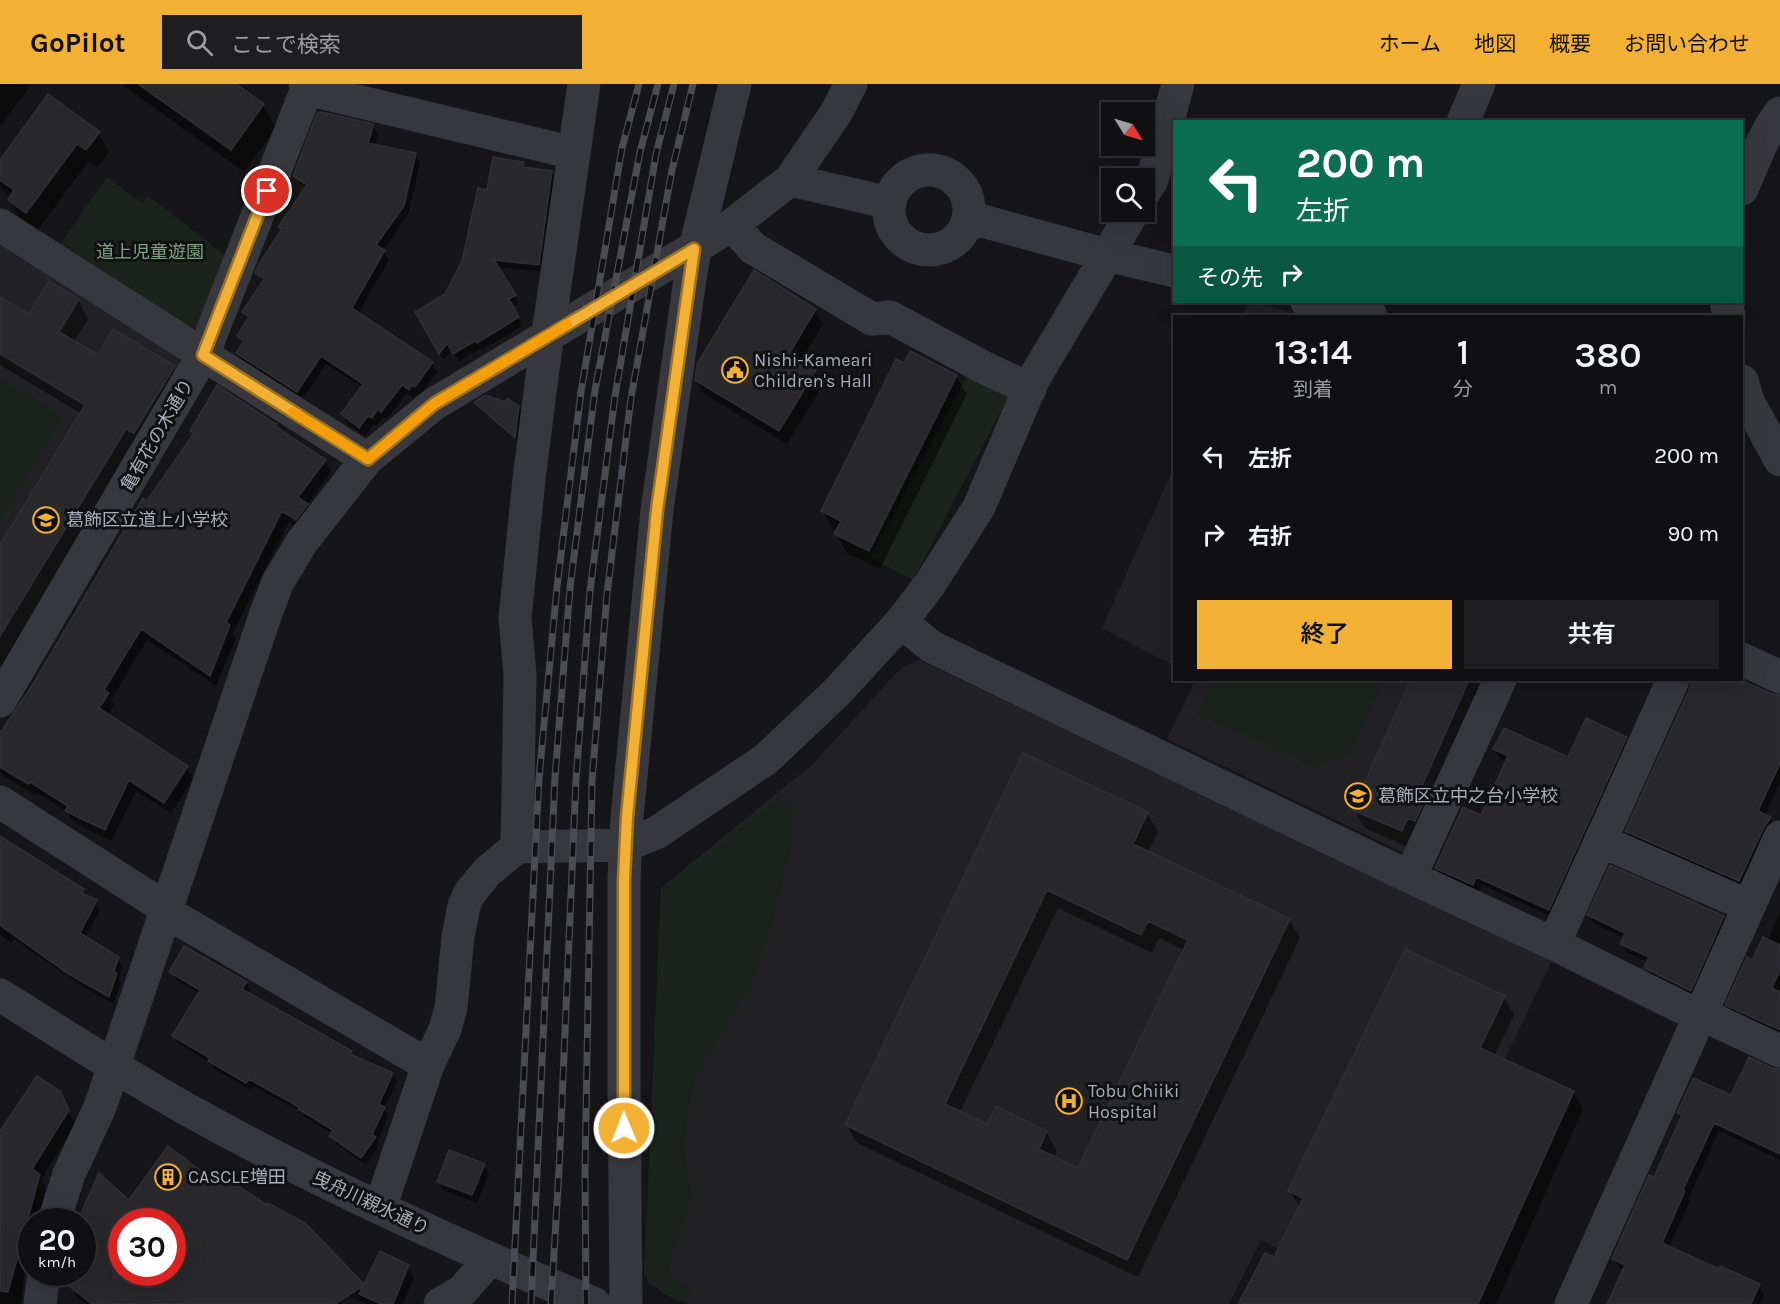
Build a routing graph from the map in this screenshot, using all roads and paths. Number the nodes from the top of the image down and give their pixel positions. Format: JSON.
{"nodes":[{"id":1,"x":584,"y":84,"type":"edge"},
{"id":2,"x":735,"y":84,"type":"edge"},
{"id":3,"x":851,"y":84,"type":"edge"},
{"id":4,"x":1175,"y":84,"type":"edge"},
{"id":5,"x":1479,"y":84,"type":"edge"},
{"id":6,"x":307,"y":85,"type":"edge"},
{"id":7,"x":1780,"y":113,"type":"edge"},
{"id":8,"x":1463,"y":120,"type":"edge"},
{"id":9,"x":574,"y":153,"type":"junction"},
{"id":10,"x":1155,"y":168,"type":"edge"},
{"id":11,"x":790,"y":180,"type":"junction"},
{"id":12,"x":1743,"y":187,"type":"edge"},
{"id":13,"x":890,"y":202,"type":"junction"},
{"id":14,"x":968,"y":217,"type":"junction"},
{"id":15,"x":1127,"y":222,"type":"edge"},
{"id":16,"x":0,"y":225,"type":"edge"},
{"id":17,"x":732,"y":225,"type":"junction"},
{"id":18,"x":694,"y":249,"type":"junction"},
{"id":19,"x":1107,"y":255,"type":"junction"},
{"id":20,"x":1173,"y":271,"type":"edge"},
{"id":21,"x":1312,"y":303,"type":"edge"},
{"id":22,"x":1368,"y":315,"type":"edge"},
{"id":23,"x":548,"y":335,"type":"junction"},
{"id":24,"x":203,"y":355,"type":"junction"},
{"id":25,"x":1030,"y":389,"type":"junction"},
{"id":26,"x":1744,"y":394,"type":"edge"},
{"id":27,"x":368,"y":459,"type":"junction"},
{"id":28,"x":1780,"y":460,"type":"edge"},
{"id":29,"x":901,"y":622,"type":"junction"},
{"id":30,"x":1743,"y":659,"type":"edge"},
{"id":31,"x":1780,"y":677,"type":"edge"},
{"id":32,"x":1500,"y":681,"type":"edge"},
{"id":33,"x":1673,"y":681,"type":"edge"},
{"id":34,"x":0,"y":702,"type":"edge"},
{"id":35,"x":0,"y":802,"type":"edge"},
{"id":36,"x":1780,"y":837,"type":"edge"},
{"id":37,"x":1601,"y":841,"type":"junction"},
{"id":38,"x":626,"y":845,"type":"junction"},
{"id":39,"x":517,"y":847,"type":"junction"},
{"id":40,"x":1410,"y":877,"type":"junction"},
{"id":41,"x":1764,"y":892,"type":"edge"},
{"id":42,"x":167,"y":910,"type":"junction"},
{"id":43,"x":1554,"y":945,"type":"junction"},
{"id":44,"x":0,"y":995,"type":"edge"},
{"id":45,"x":1699,"y":1015,"type":"junction"},
{"id":46,"x":1780,"y":1051,"type":"edge"},
{"id":47,"x":113,"y":1065,"type":"junction"},
{"id":48,"x":428,"y":1065,"type":"junction"},
{"id":49,"x":58,"y":1208,"type":"edge"},
{"id":50,"x":380,"y":1208,"type":"junction"},
{"id":51,"x":490,"y":1259,"type":"junction"},
{"id":52,"x":42,"y":1286,"type":"edge"},
{"id":53,"x":40,"y":1304,"type":"edge"},
{"id":54,"x":440,"y":1304,"type":"edge"},
{"id":55,"x":595,"y":1304,"type":"edge"},
{"id":56,"x":626,"y":1304,"type":"edge"},
{"id":57,"x":1571,"y":1304,"type":"edge"}],
"edges":[{"from":1,"to":9,"type":"street"},
{"from":2,"to":18,"type":"street"},
{"from":3,"to":11,"type":"street"},
{"from":4,"to":10,"type":"street"},
{"from":5,"to":8,"type":"street"},
{"from":6,"to":9,"type":"street"},
{"from":6,"to":24,"type":"street","name":"亀有花の木通り"},
{"from":7,"to":12,"type":"street"},
{"from":9,"to":23,"type":"street"},
{"from":11,"to":13,"type":"street"},
{"from":11,"to":17,"type":"street"},
{"from":13,"to":14,"type":"street"},
{"from":13,"to":14,"type":"street"},
{"from":14,"to":19,"type":"street"},
{"from":15,"to":19,"type":"street"},
{"from":16,"to":24,"type":"street"},
{"from":17,"to":18,"type":"street"},
{"from":17,"to":25,"type":"street"},
{"from":18,"to":23,"type":"street"},
{"from":18,"to":38,"type":"street"},
{"from":19,"to":20,"type":"street"},
{"from":19,"to":25,"type":"street"},
{"from":21,"to":22,"type":"street"},
{"from":23,"to":27,"type":"street"},
{"from":23,"to":39,"type":"street"},
{"from":24,"to":27,"type":"street"},
{"from":24,"to":34,"type":"street","name":"亀有花の木通り"},
{"from":25,"to":29,"type":"street"},
{"from":26,"to":28,"type":"street"},
{"from":27,"to":42,"type":"street"},
{"from":29,"to":38,"type":"street"},
{"from":29,"to":40,"type":"street"},
{"from":30,"to":31,"type":"street"},
{"from":32,"to":40,"type":"street"},
{"from":33,"to":37,"type":"street"},
{"from":35,"to":42,"type":"street"},
{"from":36,"to":41,"type":"street"},
{"from":37,"to":41,"type":"street"},
{"from":37,"to":43,"type":"street"},
{"from":38,"to":39,"type":"street"},
{"from":38,"to":56,"type":"street"},
{"from":39,"to":48,"type":"street"},
{"from":40,"to":43,"type":"street"},
{"from":41,"to":45,"type":"street"},
{"from":42,"to":47,"type":"street"},
{"from":42,"to":48,"type":"street"},
{"from":43,"to":45,"type":"street"},
{"from":44,"to":47,"type":"street","name":"曳舟川親水通り"},
{"from":45,"to":46,"type":"street"},
{"from":45,"to":57,"type":"street"},
{"from":47,"to":49,"type":"street"},
{"from":47,"to":50,"type":"street","name":"曳舟川親水通り"},
{"from":48,"to":50,"type":"street"},
{"from":50,"to":51,"type":"street","name":"曳舟川親水通り"},
{"from":51,"to":54,"type":"street"},
{"from":51,"to":55,"type":"street","name":"曳舟川親水通り"},
{"from":52,"to":53,"type":"street"}]}
